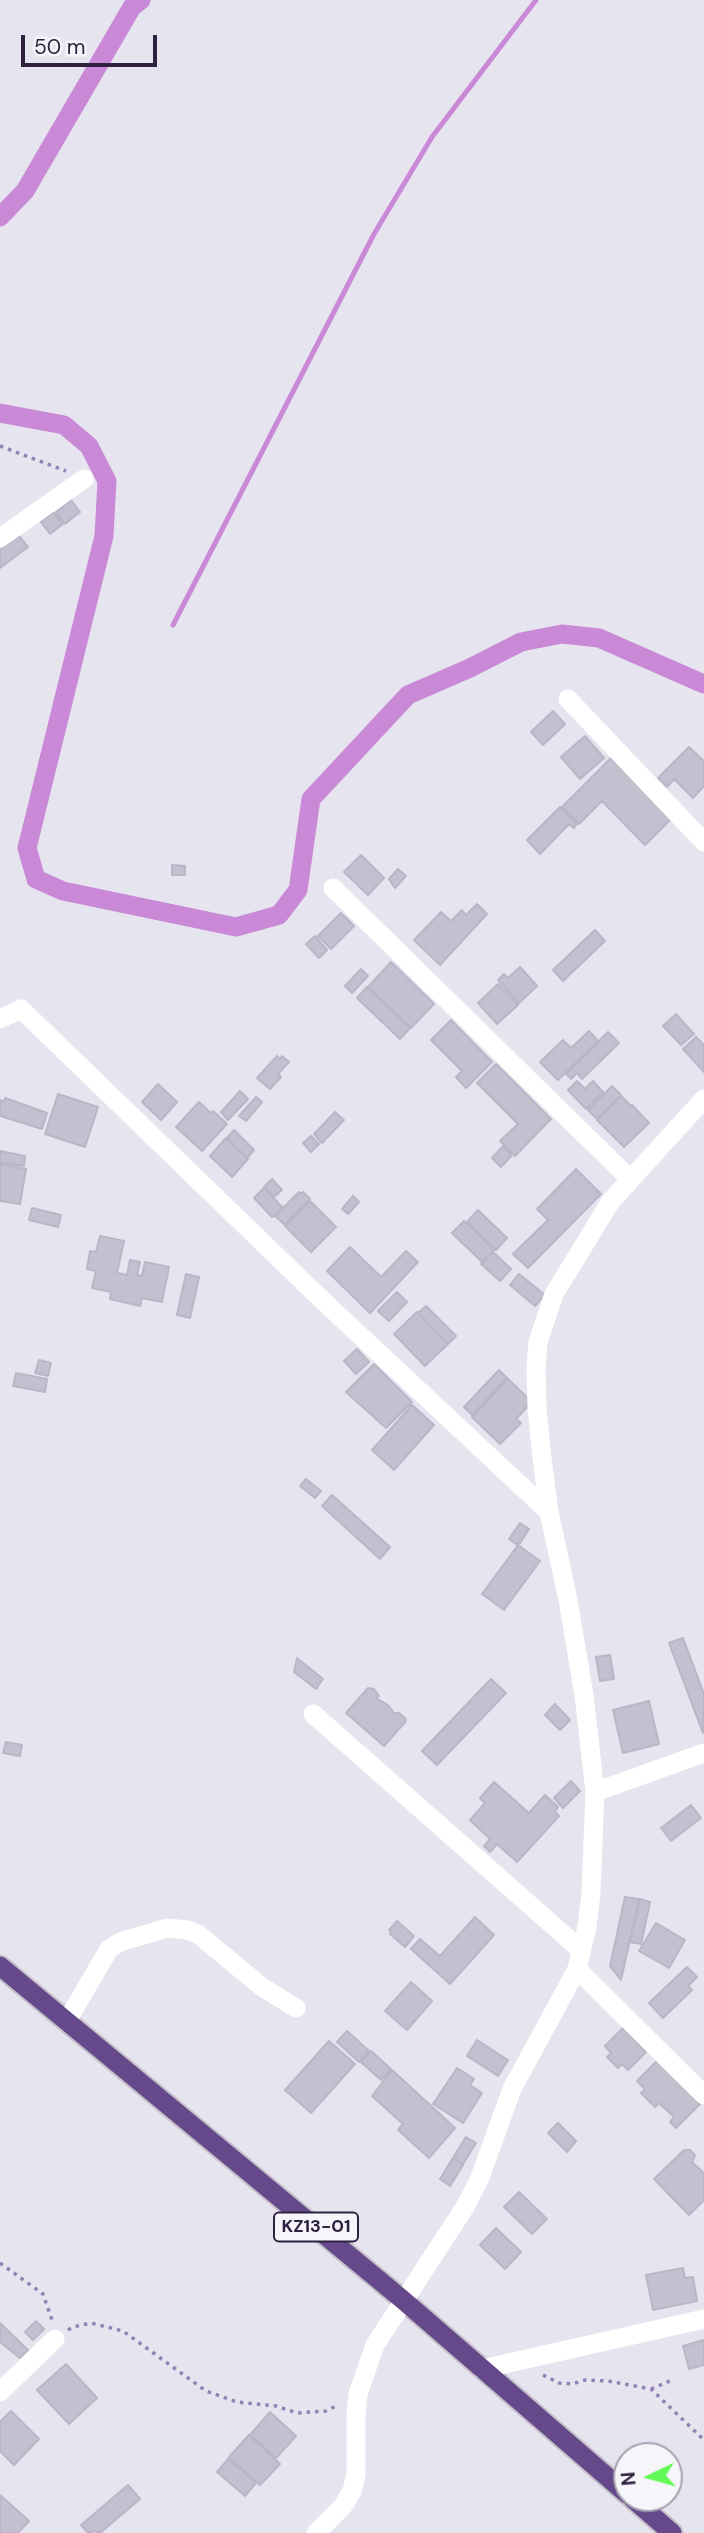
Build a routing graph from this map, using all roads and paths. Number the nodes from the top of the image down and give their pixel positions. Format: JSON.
{"nodes":[{"id":1,"x":0,"y":446,"type":"edge"},
{"id":2,"x":83,"y":479,"type":"joint"},
{"id":3,"x":0,"y":538,"type":"edge"},
{"id":4,"x":568,"y":699,"type":"dead end"},
{"id":5,"x":704,"y":842,"type":"edge"},
{"id":6,"x":333,"y":888,"type":"dead end"},
{"id":7,"x":0,"y":1019,"type":"edge"},
{"id":8,"x":704,"y":1099,"type":"edge"},
{"id":9,"x":630,"y":1179,"type":"junction"},
{"id":10,"x":549,"y":1512,"type":"junction"},
{"id":11,"x":313,"y":1714,"type":"dead end"},
{"id":12,"x":704,"y":1753,"type":"edge"},
{"id":13,"x":595,"y":1792,"type":"junction"},
{"id":14,"x":579,"y":1959,"type":"junction"},
{"id":15,"x":0,"y":1966,"type":"edge"},
{"id":16,"x":296,"y":2008,"type":"dead end"},
{"id":17,"x":67,"y":2021,"type":"junction"},
{"id":18,"x":704,"y":2095,"type":"edge"},
{"id":19,"x":0,"y":2263,"type":"edge"},
{"id":20,"x":403,"y":2300,"type":"junction"},
{"id":21,"x":704,"y":2319,"type":"edge"},
{"id":22,"x":55,"y":2339,"type":"junction"},
{"id":23,"x":516,"y":2362,"type":"junction"},
{"id":24,"x":482,"y":2369,"type":"junction"},
{"id":25,"x":672,"y":2380,"type":"dead end"},
{"id":26,"x":651,"y":2389,"type":"junction"},
{"id":27,"x":0,"y":2392,"type":"edge"},
{"id":28,"x":358,"y":2394,"type":"junction"},
{"id":29,"x":704,"y":2440,"type":"edge"},
{"id":30,"x":613,"y":2482,"type":"edge"},
{"id":31,"x":648,"y":2512,"type":"edge"},
{"id":32,"x":316,"y":2533,"type":"edge"},
{"id":33,"x":672,"y":2533,"type":"edge"}],
"edges":[{"from":1,"to":2,"type":"path"},
{"from":2,"to":3,"type":"street"},
{"from":4,"to":5,"type":"street"},
{"from":6,"to":9,"type":"street"},
{"from":7,"to":10,"type":"street"},
{"from":8,"to":9,"type":"street"},
{"from":9,"to":10,"type":"street"},
{"from":10,"to":13,"type":"street"},
{"from":11,"to":14,"type":"street"},
{"from":12,"to":13,"type":"street"},
{"from":13,"to":14,"type":"street"},
{"from":14,"to":18,"type":"street"},
{"from":14,"to":20,"type":"street"},
{"from":15,"to":17,"type":"highway","number":"KZ13-01"},
{"from":16,"to":17,"type":"street"},
{"from":17,"to":20,"type":"highway","number":"KZ13-01"},
{"from":19,"to":22,"type":"path"},
{"from":20,"to":24,"type":"highway","number":"KZ13-01"},
{"from":20,"to":28,"type":"street"},
{"from":21,"to":23,"type":"street"},
{"from":22,"to":27,"type":"street"},
{"from":22,"to":28,"type":"path"},
{"from":23,"to":24,"type":"street"},
{"from":23,"to":26,"type":"path"},
{"from":24,"to":30,"type":"highway","number":"KZ13-01"},
{"from":25,"to":26,"type":"path"},
{"from":26,"to":29,"type":"path"},
{"from":28,"to":32,"type":"street"},
{"from":31,"to":33,"type":"highway"}]}
